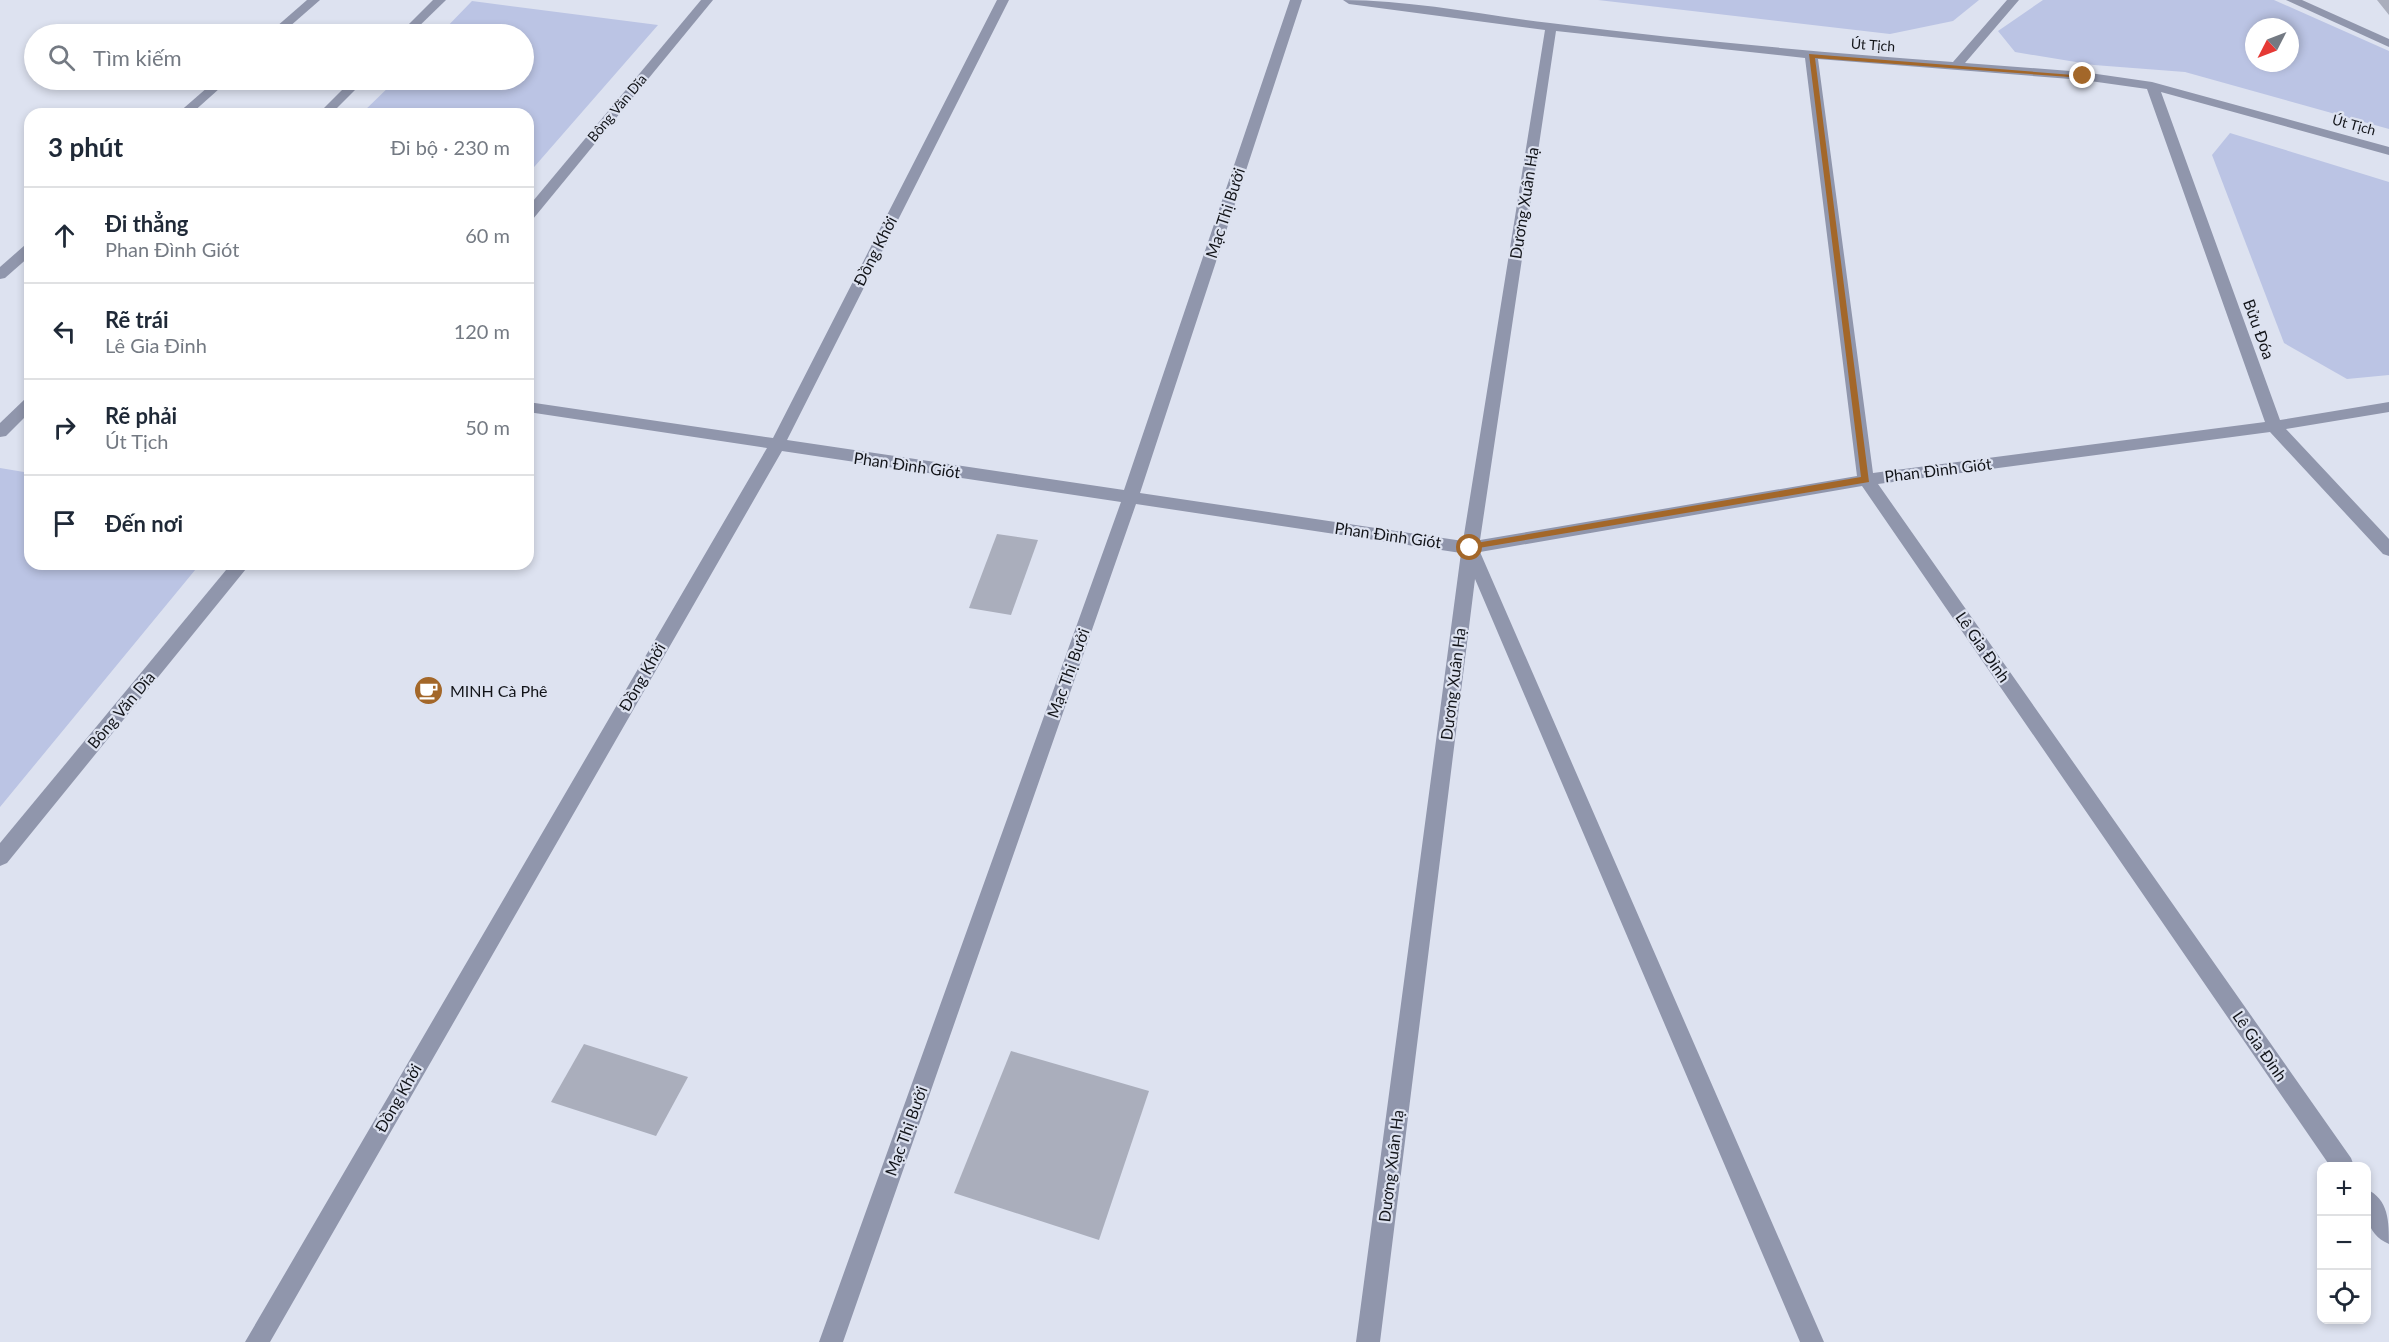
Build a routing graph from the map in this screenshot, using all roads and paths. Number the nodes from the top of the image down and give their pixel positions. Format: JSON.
{"nodes":[{"id":1,"x":314,"y":0,"type":"edge"},
{"id":2,"x":440,"y":0,"type":"edge"},
{"id":3,"x":706,"y":0,"type":"edge"},
{"id":4,"x":1003,"y":0,"type":"edge"},
{"id":5,"x":1296,"y":0,"type":"edge"},
{"id":6,"x":1349,"y":0,"type":"edge"},
{"id":7,"x":2013,"y":0,"type":"edge"},
{"id":8,"x":2292,"y":0,"type":"edge"},
{"id":9,"x":286,"y":24,"type":"edge"},
{"id":10,"x":415,"y":24,"type":"edge"},
{"id":11,"x":1551,"y":27,"type":"junction"},
{"id":12,"x":2389,"y":43,"type":"edge"},
{"id":13,"x":1811,"y":55,"type":"junction"},
{"id":14,"x":1957,"y":65,"type":"junction"},
{"id":15,"x":2152,"y":86,"type":"junction"},
{"id":16,"x":211,"y":90,"type":"edge"},
{"id":17,"x":349,"y":90,"type":"edge"},
{"id":18,"x":190,"y":108,"type":"edge"},
{"id":19,"x":330,"y":108,"type":"edge"},
{"id":20,"x":2389,"y":151,"type":"edge"},
{"id":21,"x":534,"y":209,"type":"edge"},
{"id":22,"x":24,"y":253,"type":"edge"},
{"id":23,"x":0,"y":275,"type":"edge"},
{"id":24,"x":2389,"y":407,"type":"edge"},
{"id":25,"x":534,"y":408,"type":"edge"},
{"id":26,"x":24,"y":409,"type":"edge"},
{"id":27,"x":2274,"y":426,"type":"junction"},
{"id":28,"x":0,"y":432,"type":"edge"},
{"id":29,"x":777,"y":445,"type":"junction"},
{"id":30,"x":1866,"y":480,"type":"junction"},
{"id":31,"x":1130,"y":498,"type":"junction"},
{"id":32,"x":1470,"y":548,"type":"junction"},
{"id":33,"x":2389,"y":550,"type":"edge"},
{"id":34,"x":236,"y":570,"type":"edge"},
{"id":35,"x":0,"y":857,"type":"edge"},
{"id":36,"x":2340,"y":1162,"type":"edge"},
{"id":37,"x":2371,"y":1206,"type":"edge"},
{"id":38,"x":2389,"y":1232,"type":"edge"},
{"id":39,"x":257,"y":1342,"type":"edge"},
{"id":40,"x":831,"y":1342,"type":"edge"},
{"id":41,"x":1368,"y":1342,"type":"edge"},
{"id":42,"x":1812,"y":1342,"type":"edge"}],
"edges":[{"from":1,"to":9,"type":"street"},
{"from":2,"to":10,"type":"street"},
{"from":3,"to":21,"type":"street","name":"Bông Văn Dĩa"},
{"from":4,"to":29,"type":"street","name":"Đồng Khởi"},
{"from":5,"to":31,"type":"street","name":"Mạc Thị Bưởi"},
{"from":6,"to":11,"type":"street","name":"Út Tịch"},
{"from":7,"to":14,"type":"street"},
{"from":8,"to":12,"type":"street"},
{"from":11,"to":13,"type":"street","name":"Út Tịch"},
{"from":11,"to":32,"type":"street","name":"Dương Xuân Hạ"},
{"from":13,"to":14,"type":"street","name":"Út Tịch"},
{"from":13,"to":30,"type":"street","name":"Lê Gia Đỉnh"},
{"from":14,"to":15,"type":"street","name":"Út Tịch"},
{"from":15,"to":20,"type":"street","name":"Út Tịch"},
{"from":15,"to":27,"type":"street","name":"Bửu Đóa"},
{"from":16,"to":18,"type":"street"},
{"from":17,"to":19,"type":"street"},
{"from":22,"to":23,"type":"street"},
{"from":24,"to":27,"type":"street","name":"Phan Đình Giót"},
{"from":25,"to":29,"type":"street","name":"Phan Đình Giót"},
{"from":26,"to":28,"type":"street"},
{"from":27,"to":30,"type":"street","name":"Phan Đình Giót"},
{"from":27,"to":33,"type":"street","name":"Bửu Đóa"},
{"from":29,"to":31,"type":"street","name":"Phan Đình Giót"},
{"from":29,"to":39,"type":"street","name":"Đồng Khởi"},
{"from":30,"to":32,"type":"street","name":"Phan Đình Giót"},
{"from":30,"to":36,"type":"street","name":"Lê Gia Đỉnh"},
{"from":31,"to":32,"type":"street","name":"Phan Đình Giót"},
{"from":31,"to":40,"type":"street","name":"Mạc Thị Bưởi"},
{"from":32,"to":41,"type":"street","name":"Dương Xuân Hạ"},
{"from":32,"to":42,"type":"street"},
{"from":34,"to":35,"type":"street","name":"Bông Văn Dĩa"},
{"from":37,"to":38,"type":"street"}]}
